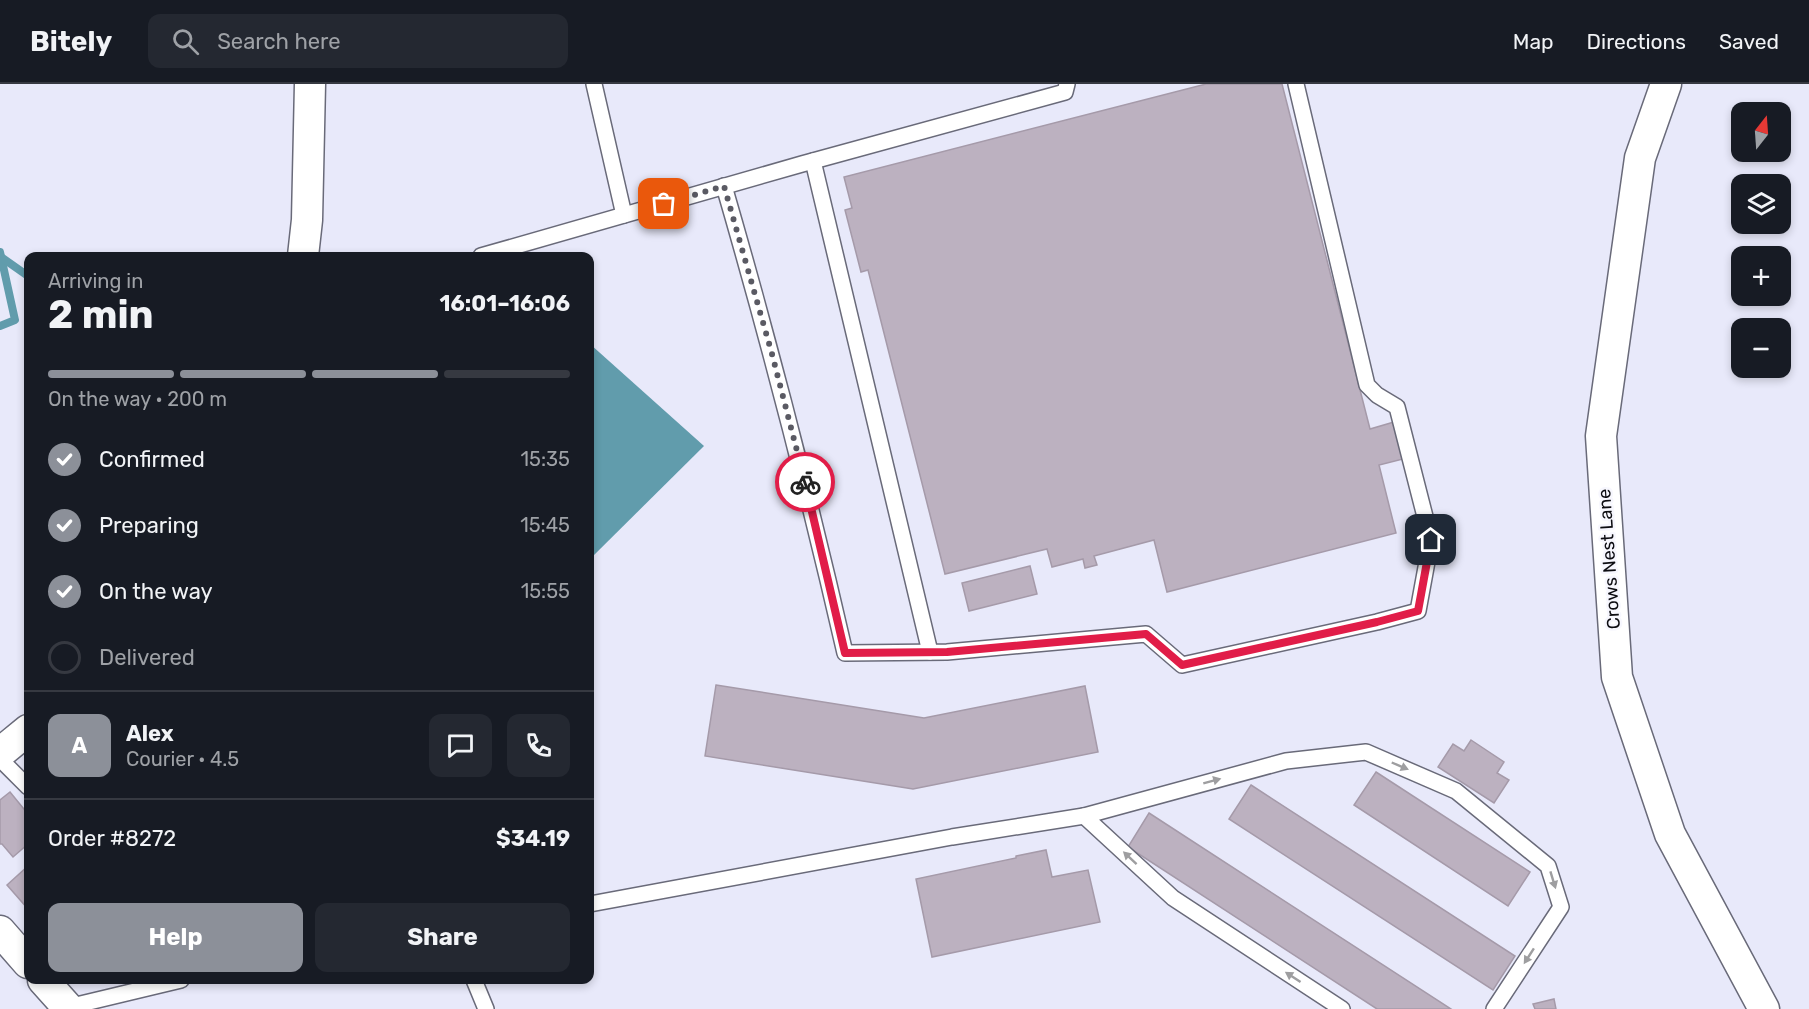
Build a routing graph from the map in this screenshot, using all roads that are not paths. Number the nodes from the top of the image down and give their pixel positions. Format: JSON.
{"nodes":[{"id":1,"x":310,"y":84,"type":"edge"},
{"id":2,"x":594,"y":84,"type":"edge"},
{"id":3,"x":1066,"y":84,"type":"edge"},
{"id":4,"x":1296,"y":84,"type":"edge"},
{"id":5,"x":1666,"y":84,"type":"edge"},
{"id":6,"x":813,"y":161,"type":"junction"},
{"id":7,"x":724,"y":186,"type":"junction"},
{"id":8,"x":624,"y":215,"type":"junction"},
{"id":9,"x":303,"y":252,"type":"edge"},
{"id":10,"x":495,"y":252,"type":"edge"},
{"id":11,"x":930,"y":652,"type":"junction"},
{"id":12,"x":24,"y":733,"type":"edge"},
{"id":13,"x":0,"y":753,"type":"edge"},
{"id":14,"x":0,"y":759,"type":"edge"},
{"id":15,"x":24,"y":783,"type":"edge"},
{"id":16,"x":1084,"y":816,"type":"junction"},
{"id":17,"x":594,"y":903,"type":"edge"},
{"id":18,"x":0,"y":932,"type":"edge"},
{"id":19,"x":24,"y":959,"type":"edge"},
{"id":20,"x":47,"y":984,"type":"edge"},
{"id":21,"x":165,"y":984,"type":"edge"},
{"id":22,"x":476,"y":984,"type":"edge"},
{"id":23,"x":69,"y":1008,"type":"edge"},
{"id":24,"x":486,"y":1009,"type":"edge"},
{"id":25,"x":1342,"y":1009,"type":"edge"},
{"id":26,"x":1494,"y":1009,"type":"edge"},
{"id":27,"x":1764,"y":1009,"type":"edge"}],
"edges":[{"from":1,"to":9,"type":"street"},
{"from":2,"to":8,"type":"lane"},
{"from":3,"to":6,"type":"lane"},
{"from":4,"to":11,"type":"lane"},
{"from":5,"to":27,"type":"street","name":"Crows Nest Lane"},
{"from":6,"to":7,"type":"lane"},
{"from":6,"to":11,"type":"lane"},
{"from":7,"to":8,"type":"lane"},
{"from":7,"to":11,"type":"lane"},
{"from":8,"to":10,"type":"lane"},
{"from":12,"to":13,"type":"street"},
{"from":14,"to":15,"type":"lane"},
{"from":16,"to":17,"type":"lane"},
{"from":25,"to":16,"type":"lane","one_way":true},
{"from":16,"to":26,"type":"lane","one_way":true},
{"from":18,"to":19,"type":"street"},
{"from":20,"to":23,"type":"street"},
{"from":21,"to":23,"type":"lane"},
{"from":22,"to":24,"type":"lane"}]}
